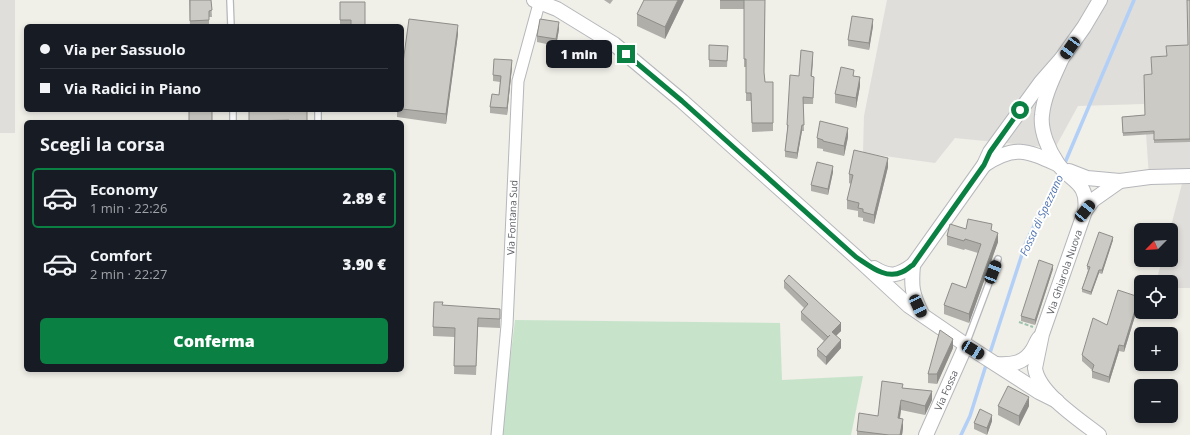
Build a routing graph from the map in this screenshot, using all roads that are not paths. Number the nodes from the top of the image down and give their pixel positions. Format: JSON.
{"nodes":[{"id":1,"x":230,"y":0,"type":"edge"},
{"id":2,"x":1100,"y":0,"type":"edge"},
{"id":3,"x":538,"y":1,"type":"edge"},
{"id":4,"x":231,"y":24,"type":"edge"},
{"id":5,"x":1062,"y":58,"type":"junction"},
{"id":6,"x":1055,"y":161,"type":"junction"},
{"id":7,"x":984,"y":165,"type":"junction"},
{"id":8,"x":1190,"y":176,"type":"edge"},
{"id":9,"x":1079,"y":179,"type":"junction"},
{"id":10,"x":1120,"y":181,"type":"junction"},
{"id":11,"x":1085,"y":211,"type":"junction"},
{"id":12,"x":856,"y":257,"type":"junction"},
{"id":13,"x":998,"y":259,"type":"dead end"},
{"id":14,"x":913,"y":265,"type":"junction"},
{"id":15,"x":922,"y":315,"type":"junction"},
{"id":16,"x":1042,"y":334,"type":"junction"},
{"id":17,"x":966,"y":345,"type":"junction"},
{"id":18,"x":1002,"y":366,"type":"junction"},
{"id":19,"x":1057,"y":401,"type":"junction"},
{"id":20,"x":1098,"y":434,"type":"edge"},
{"id":21,"x":497,"y":435,"type":"edge"},
{"id":22,"x":926,"y":435,"type":"edge"}],
"edges":[{"from":1,"to":4,"type":"lane"},
{"from":2,"to":5,"type":"street"},
{"from":3,"to":12,"type":"street"},
{"from":3,"to":21,"type":"street","name":"Via Fontana Sud"},
{"from":5,"to":6,"type":"street"},
{"from":5,"to":7,"type":"street"},
{"from":6,"to":7,"type":"street"},
{"from":6,"to":9,"type":"street"},
{"from":7,"to":14,"type":"street"},
{"from":8,"to":10,"type":"street"},
{"from":9,"to":10,"type":"street"},
{"from":9,"to":11,"type":"street"},
{"from":10,"to":11,"type":"street"},
{"from":11,"to":16,"type":"street","name":"Via Ghiarola Nuova"},
{"from":12,"to":14,"type":"street"},
{"from":12,"to":15,"type":"street"},
{"from":13,"to":17,"type":"lane"},
{"from":14,"to":15,"type":"street"},
{"from":15,"to":17,"type":"street"},
{"from":16,"to":18,"type":"street"},
{"from":16,"to":19,"type":"street"},
{"from":17,"to":18,"type":"street"},
{"from":17,"to":22,"type":"street","name":"Via Fossa"},
{"from":18,"to":19,"type":"street"},
{"from":19,"to":20,"type":"street"}]}
